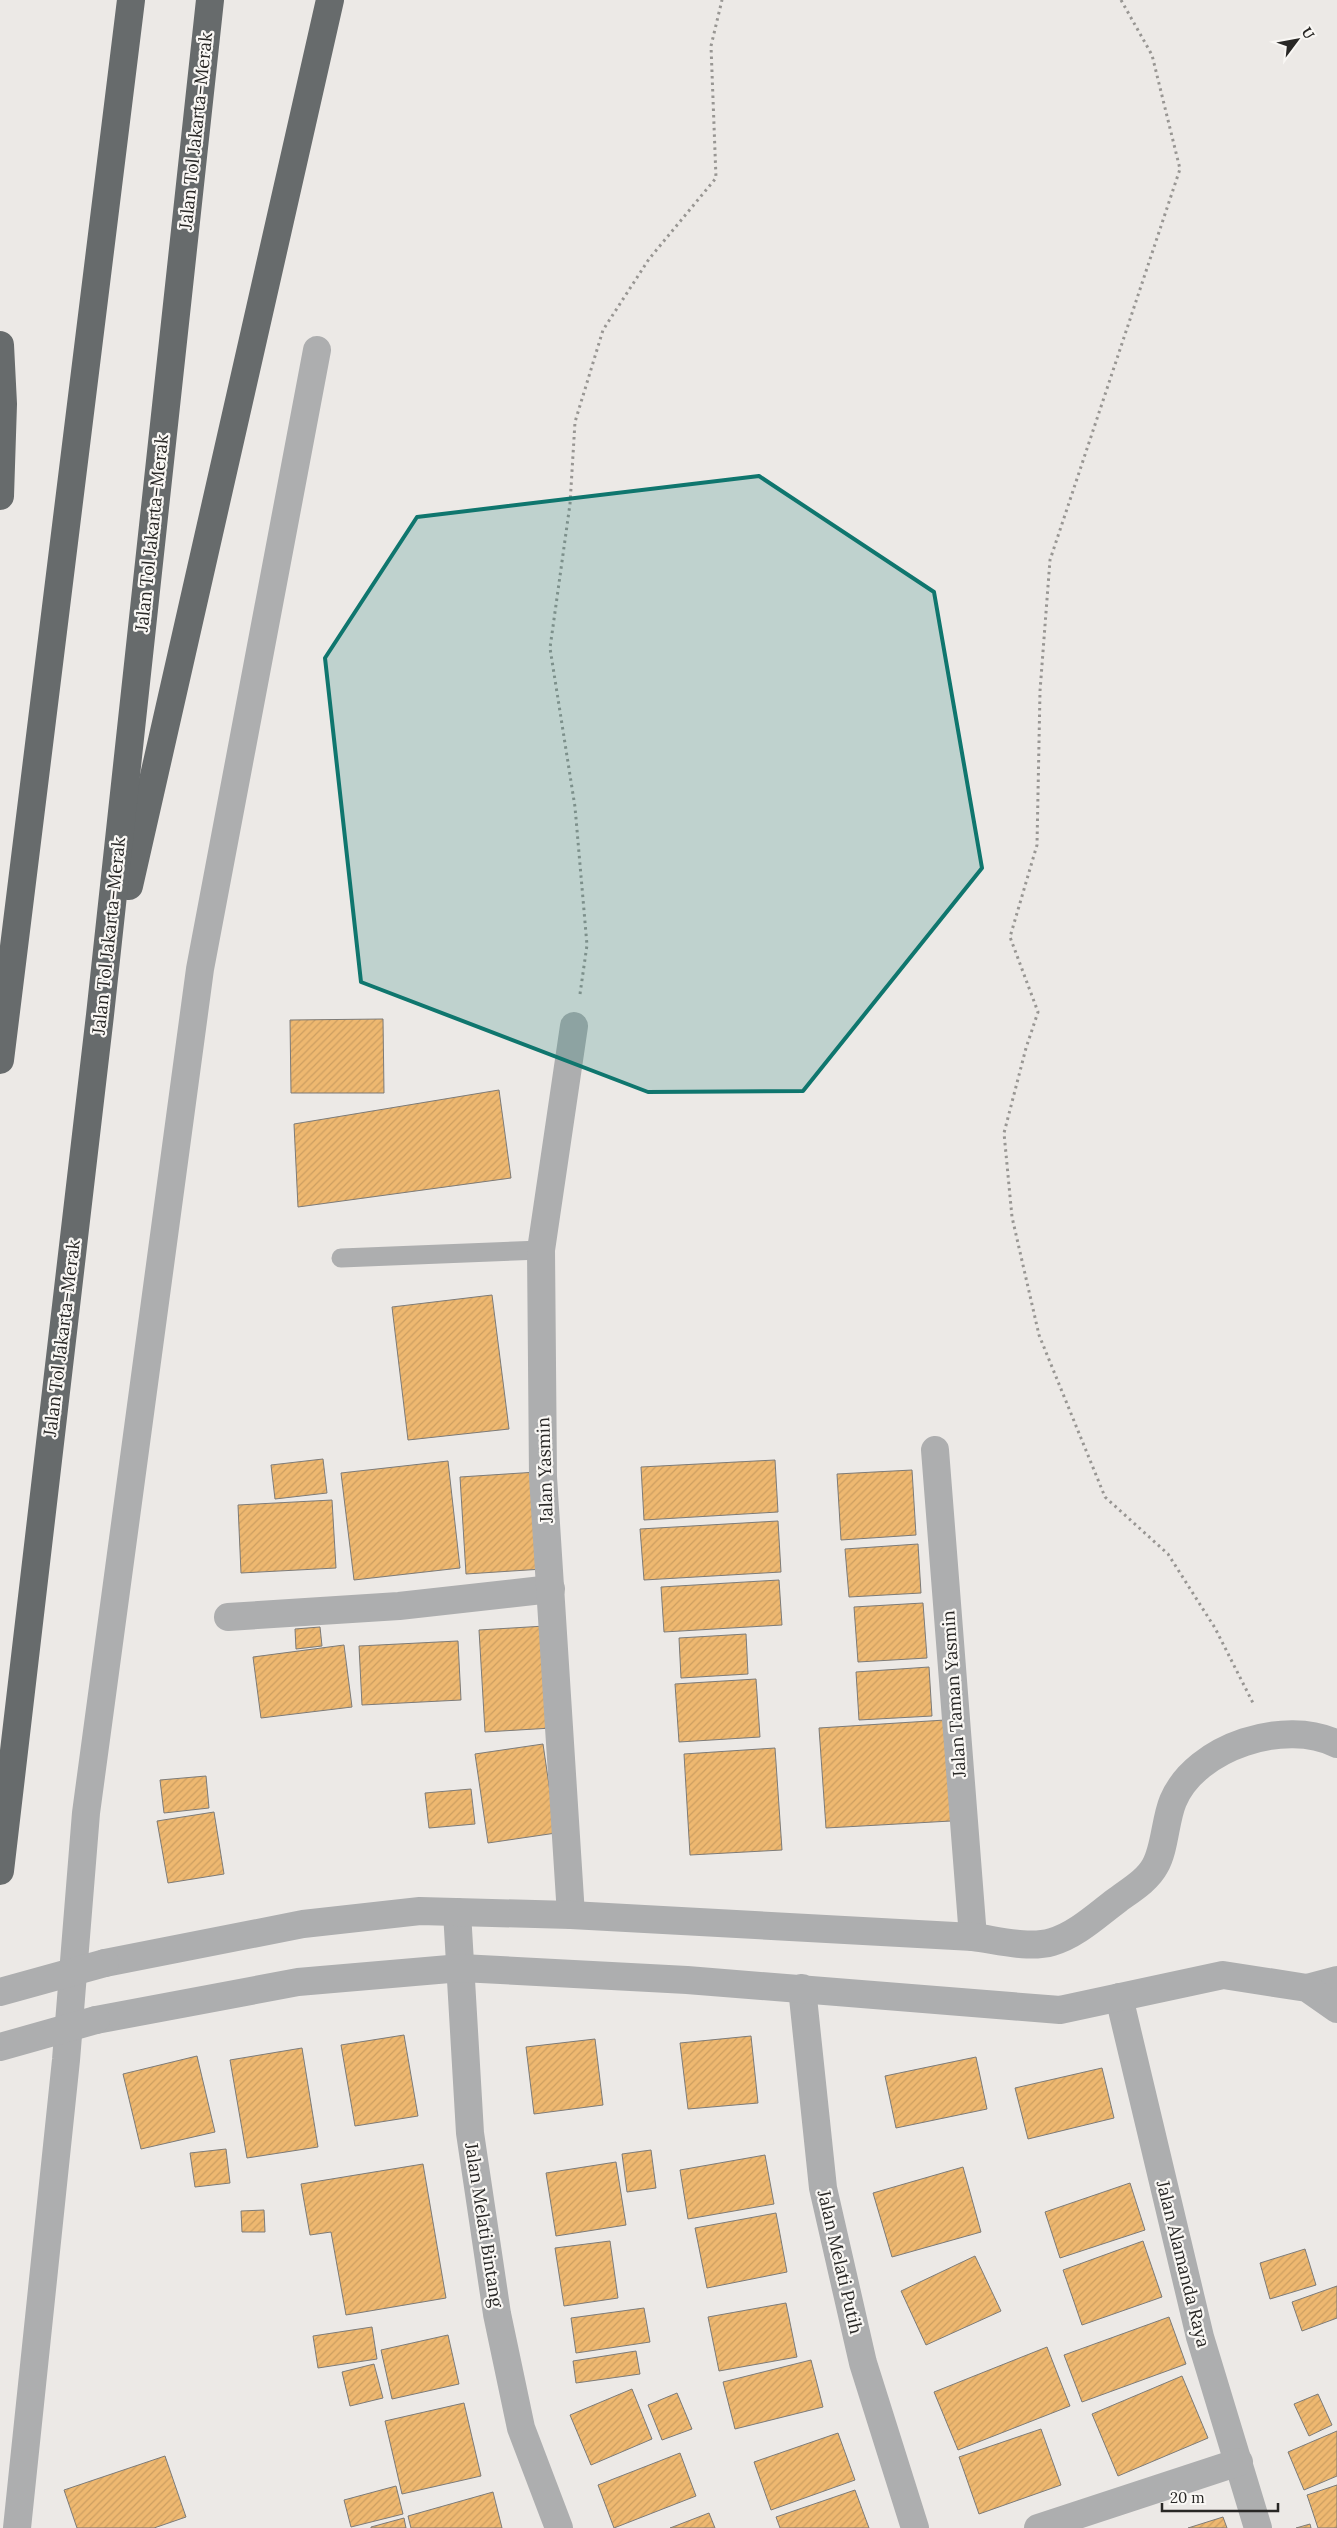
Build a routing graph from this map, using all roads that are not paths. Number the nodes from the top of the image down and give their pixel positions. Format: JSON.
{"nodes":[{"id":1,"x":131,"y":0,"type":"edge"},
{"id":2,"x":210,"y":0,"type":"edge"},
{"id":3,"x":330,"y":0,"type":"edge"},
{"id":4,"x":0,"y":345,"type":"edge"},
{"id":5,"x":317,"y":350,"type":"dead end"},
{"id":6,"x":0,"y":496,"type":"edge"},
{"id":7,"x":100,"y":1015,"type":"junction"},
{"id":8,"x":574,"y":1026,"type":"road end"},
{"id":9,"x":0,"y":1060,"type":"edge"},
{"id":10,"x":542,"y":1250,"type":"junction"},
{"id":11,"x":341,"y":1258,"type":"dead end"},
{"id":12,"x":935,"y":1450,"type":"dead end"},
{"id":13,"x":551,"y":1589,"type":"junction"},
{"id":14,"x":228,"y":1617,"type":"dead end"},
{"id":15,"x":1337,"y":1744,"type":"edge"},
{"id":16,"x":0,"y":1871,"type":"edge"},
{"id":17,"x":456,"y":1912,"type":"junction"},
{"id":18,"x":571,"y":1915,"type":"junction"},
{"id":19,"x":973,"y":1937,"type":"junction"},
{"id":20,"x":461,"y":1968,"type":"junction"},
{"id":21,"x":1337,"y":1980,"type":"edge"},
{"id":22,"x":802,"y":1988,"type":"junction"},
{"id":23,"x":1307,"y":1988,"type":"junction"},
{"id":24,"x":0,"y":1992,"type":"edge"},
{"id":25,"x":1119,"y":1997,"type":"junction"},
{"id":26,"x":1337,"y":2009,"type":"edge"},
{"id":27,"x":0,"y":2047,"type":"edge"},
{"id":28,"x":1238,"y":2462,"type":"junction"},
{"id":29,"x":17,"y":2528,"type":"edge"},
{"id":30,"x":559,"y":2528,"type":"edge"},
{"id":31,"x":914,"y":2528,"type":"edge"},
{"id":32,"x":1038,"y":2528,"type":"edge"},
{"id":33,"x":1258,"y":2528,"type":"edge"}],
"edges":[{"from":1,"to":9,"type":"highway"},
{"from":2,"to":7,"type":"highway","name":"Jalan Tol Jakarta–Merak"},
{"from":3,"to":7,"type":"highway"},
{"from":4,"to":6,"type":"highway"},
{"from":5,"to":29,"type":"street"},
{"from":7,"to":16,"type":"highway","name":"Jalan Tol Jakarta–Merak"},
{"from":8,"to":10,"type":"street","name":"Jalan Yasmin"},
{"from":10,"to":11,"type":"lane"},
{"from":10,"to":13,"type":"street","name":"Jalan Yasmin"},
{"from":12,"to":19,"type":"street","name":"Jalan Taman Yasmin"},
{"from":13,"to":14,"type":"street"},
{"from":13,"to":18,"type":"street","name":"Jalan Yasmin"},
{"from":15,"to":19,"type":"street"},
{"from":17,"to":18,"type":"street"},
{"from":17,"to":20,"type":"street","name":"Jalan Melati Bintang"},
{"from":17,"to":24,"type":"street","bridge":true},
{"from":18,"to":19,"type":"street"},
{"from":20,"to":22,"type":"street"},
{"from":20,"to":27,"type":"street","bridge":true},
{"from":20,"to":30,"type":"street","name":"Jalan Melati Bintang"},
{"from":21,"to":23,"type":"street"},
{"from":22,"to":25,"type":"street"},
{"from":22,"to":31,"type":"street","name":"Jalan Melati Putih"},
{"from":23,"to":25,"type":"street"},
{"from":23,"to":26,"type":"street"},
{"from":25,"to":28,"type":"street","name":"Jalan Alamanda Raya"},
{"from":28,"to":32,"type":"street"},
{"from":28,"to":33,"type":"street","name":"Jalan Alamanda Raya"}]}
